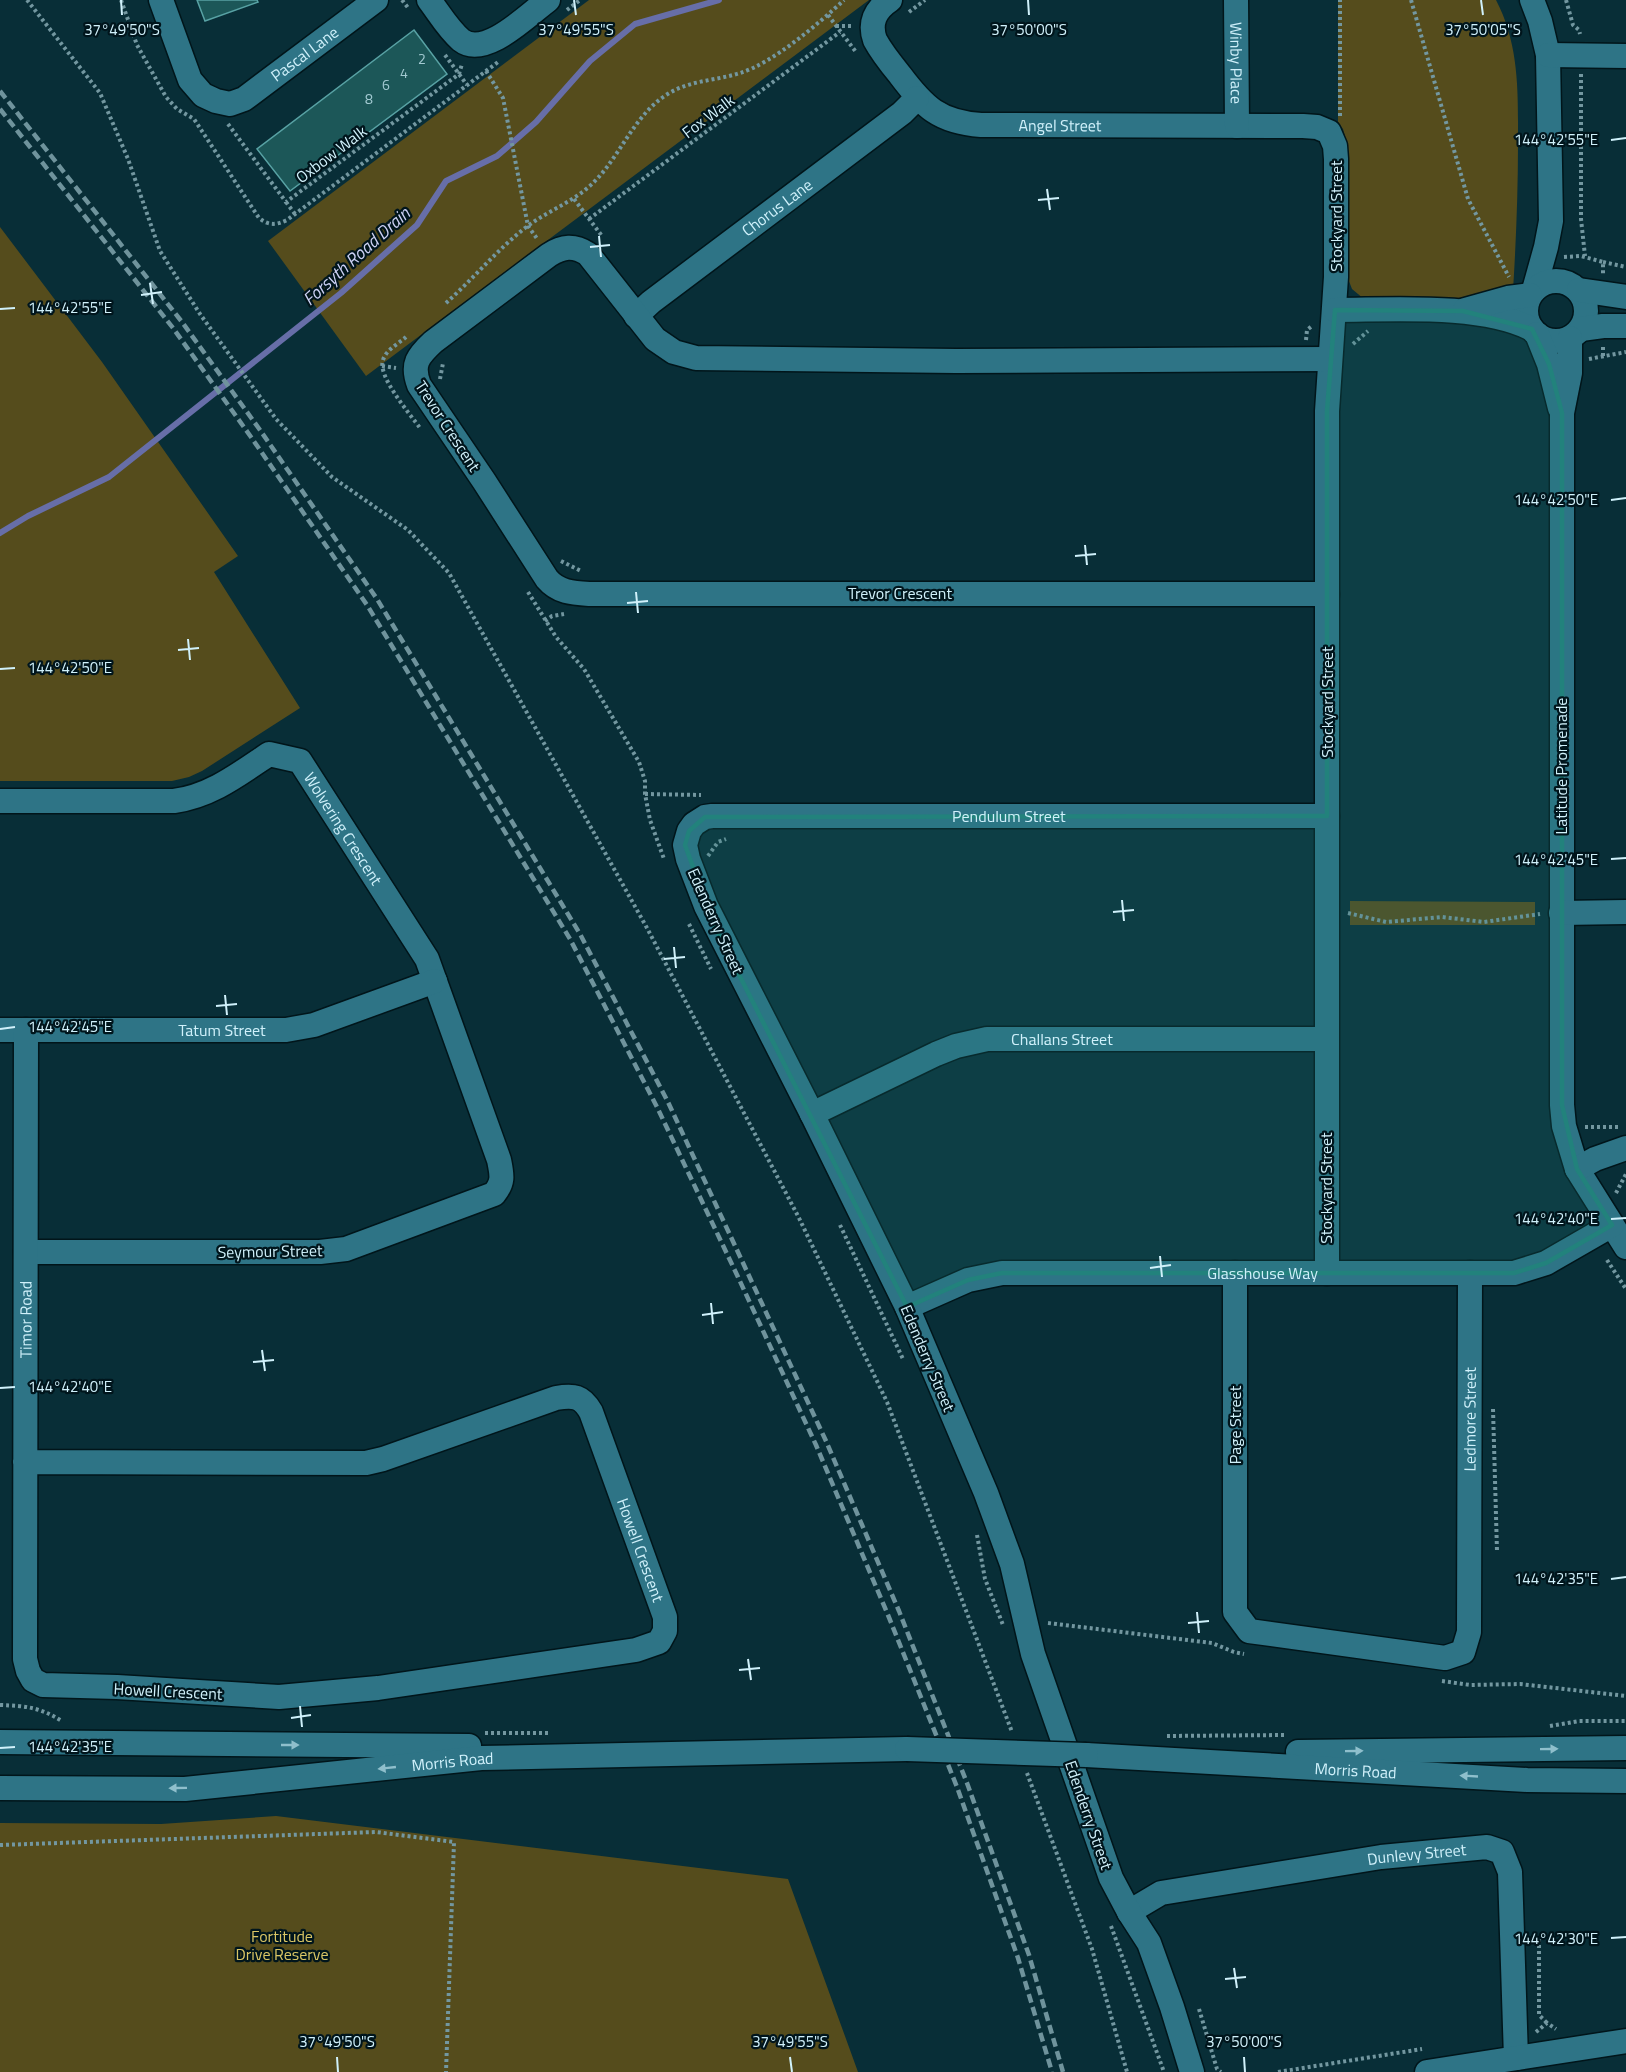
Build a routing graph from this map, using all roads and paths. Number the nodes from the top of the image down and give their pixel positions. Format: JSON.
{"nodes":[{"id":1,"x":27,"y":0,"type":"edge"},
{"id":2,"x":121,"y":0,"type":"edge"},
{"id":3,"x":161,"y":0,"type":"edge"},
{"id":4,"x":376,"y":0,"type":"edge"},
{"id":5,"x":429,"y":0,"type":"edge"},
{"id":6,"x":580,"y":0,"type":"edge"},
{"id":7,"x":844,"y":0,"type":"edge"},
{"id":8,"x":890,"y":0,"type":"edge"},
{"id":9,"x":1236,"y":0,"type":"edge"},
{"id":10,"x":1340,"y":0,"type":"edge"},
{"id":11,"x":1411,"y":0,"type":"edge"},
{"id":12,"x":1532,"y":0,"type":"edge"},
{"id":13,"x":1566,"y":0,"type":"edge"},
{"id":14,"x":555,"y":7,"type":"edge"},
{"id":15,"x":828,"y":15,"type":"junction"},
{"id":16,"x":469,"y":45,"type":"junction"},
{"id":17,"x":1548,"y":55,"type":"junction"},
{"id":18,"x":1581,"y":55,"type":"junction"},
{"id":19,"x":1626,"y":56,"type":"edge"},
{"id":20,"x":505,"y":57,"type":"dead end"},
{"id":21,"x":486,"y":71,"type":"junction"},
{"id":22,"x":459,"y":74,"type":"junction"},
{"id":23,"x":467,"y":85,"type":"junction"},
{"id":24,"x":917,"y":98,"type":"junction"},
{"id":25,"x":230,"y":104,"type":"junction"},
{"id":26,"x":1237,"y":126,"type":"junction"},
{"id":27,"x":1329,"y":132,"type":"junction"},
{"id":28,"x":574,"y":199,"type":"junction"},
{"id":29,"x":286,"y":202,"type":"junction"},
{"id":30,"x":295,"y":214,"type":"junction"},
{"id":31,"x":590,"y":219,"type":"junction"},
{"id":32,"x":1551,"y":221,"type":"junction"},
{"id":33,"x":528,"y":226,"type":"junction"},
{"id":34,"x":603,"y":238,"type":"dead end"},
{"id":35,"x":1585,"y":256,"type":"dead end"},
{"id":36,"x":1603,"y":262,"type":"dead end"},
{"id":37,"x":1626,"y":267,"type":"edge"},
{"id":38,"x":1511,"y":281,"type":"dead end"},
{"id":39,"x":1574,"y":286,"type":"junction"},
{"id":40,"x":1532,"y":292,"type":"junction"},
{"id":41,"x":1626,"y":297,"type":"edge"},
{"id":42,"x":438,"y":310,"type":"dead end"},
{"id":43,"x":1335,"y":310,"type":"junction"},
{"id":44,"x":1463,"y":311,"type":"junction"},
{"id":45,"x":636,"y":316,"type":"junction"},
{"id":46,"x":1626,"y":326,"type":"edge"},
{"id":47,"x":1535,"y":332,"type":"junction"},
{"id":48,"x":1575,"y":333,"type":"junction"},
{"id":49,"x":408,"y":336,"type":"dead end"},
{"id":50,"x":1626,"y":352,"type":"edge"},
{"id":51,"x":1330,"y":359,"type":"junction"},
{"id":52,"x":1587,"y":360,"type":"dead end"},
{"id":53,"x":443,"y":361,"type":"dead end"},
{"id":54,"x":439,"y":385,"type":"dead end"},
{"id":55,"x":1562,"y":414,"type":"junction"},
{"id":56,"x":425,"y":436,"type":"dead end"},
{"id":57,"x":553,"y":556,"type":"dead end"},
{"id":58,"x":582,"y":572,"type":"dead end"},
{"id":59,"x":527,"y":591,"type":"dead end"},
{"id":60,"x":1327,"y":594,"type":"junction"},
{"id":61,"x":645,"y":794,"type":"junction"},
{"id":62,"x":703,"y":795,"type":"dead end"},
{"id":63,"x":0,"y":801,"type":"edge"},
{"id":64,"x":739,"y":816,"type":"junction"},
{"id":65,"x":1327,"y":816,"type":"junction"},
{"id":66,"x":694,"y":824,"type":"joint"},
{"id":67,"x":707,"y":859,"type":"dead end"},
{"id":68,"x":665,"y":862,"type":"dead end"},
{"id":69,"x":1626,"y":912,"type":"edge"},
{"id":70,"x":1550,"y":913,"type":"junction"},
{"id":71,"x":685,"y":914,"type":"dead end"},
{"id":72,"x":1348,"y":924,"type":"dead end"},
{"id":73,"x":714,"y":974,"type":"dead end"},
{"id":74,"x":435,"y":981,"type":"junction"},
{"id":75,"x":0,"y":1030,"type":"edge"},
{"id":76,"x":26,"y":1030,"type":"junction"},
{"id":77,"x":1326,"y":1039,"type":"junction"},
{"id":78,"x":812,"y":1113,"type":"junction"},
{"id":79,"x":1585,"y":1126,"type":"dead end"},
{"id":80,"x":1626,"y":1126,"type":"edge"},
{"id":81,"x":1626,"y":1148,"type":"edge"},
{"id":82,"x":1577,"y":1169,"type":"junction"},
{"id":83,"x":1626,"y":1174,"type":"edge"},
{"id":84,"x":501,"y":1186,"type":"joint"},
{"id":85,"x":1615,"y":1193,"type":"dead end"},
{"id":86,"x":840,"y":1224,"type":"dead end"},
{"id":87,"x":1612,"y":1225,"type":"junction"},
{"id":88,"x":1626,"y":1247,"type":"edge"},
{"id":89,"x":26,"y":1252,"type":"junction"},
{"id":90,"x":1235,"y":1273,"type":"junction"},
{"id":91,"x":1327,"y":1273,"type":"junction"},
{"id":92,"x":1470,"y":1273,"type":"junction"},
{"id":93,"x":907,"y":1307,"type":"junction"},
{"id":94,"x":904,"y":1361,"type":"dead end"},
{"id":95,"x":1493,"y":1400,"type":"dead end"},
{"id":96,"x":25,"y":1462,"type":"junction"},
{"id":97,"x":1497,"y":1551,"type":"dead end"},
{"id":98,"x":1470,"y":1564,"type":"joint"},
{"id":99,"x":33,"y":1680,"type":"joint"},
{"id":100,"x":0,"y":1742,"type":"edge"},
{"id":101,"x":1016,"y":1742,"type":"dead end"},
{"id":102,"x":232,"y":1744,"type":"junction"},
{"id":103,"x":1626,"y":1748,"type":"edge"},
{"id":104,"x":907,"y":1749,"type":"junction"},
{"id":105,"x":1086,"y":1755,"type":"junction"},
{"id":106,"x":1024,"y":1764,"type":"dead end"},
{"id":107,"x":1626,"y":1782,"type":"edge"},
{"id":108,"x":236,"y":1784,"type":"junction"},
{"id":109,"x":0,"y":1788,"type":"edge"},
{"id":110,"x":0,"y":1845,"type":"edge"},
{"id":111,"x":1129,"y":1912,"type":"junction"},
{"id":112,"x":1539,"y":1939,"type":"dead end"},
{"id":113,"x":1199,"y":2009,"type":"dead end"},
{"id":114,"x":1547,"y":2023,"type":"dead end"},
{"id":115,"x":1626,"y":2041,"type":"edge"},
{"id":116,"x":1516,"y":2058,"type":"junction"},
{"id":117,"x":446,"y":2072,"type":"edge"},
{"id":118,"x":1127,"y":2072,"type":"edge"},
{"id":119,"x":1192,"y":2072,"type":"edge"},
{"id":120,"x":1221,"y":2072,"type":"edge"},
{"id":121,"x":1426,"y":2072,"type":"edge"}],
"edges":[{"from":1,"to":101,"type":"path"},
{"from":2,"to":30,"type":"path"},
{"from":3,"to":25,"type":"street"},
{"from":4,"to":25,"type":"street","name":"Pascal Lane"},
{"from":5,"to":16,"type":"street"},
{"from":6,"to":14,"type":"path"},
{"from":7,"to":15,"type":"path"},
{"from":8,"to":24,"type":"street","name":"Angel Street"},
{"from":9,"to":26,"type":"street","name":"Winby Place"},
{"from":10,"to":27,"type":"path"},
{"from":11,"to":38,"type":"path"},
{"from":12,"to":17,"type":"street"},
{"from":13,"to":18,"type":"path"},
{"from":14,"to":16,"type":"street"},
{"from":15,"to":28,"type":"path"},
{"from":15,"to":31,"type":"path","name":"Fox Walk"},
{"from":16,"to":22,"type":"path"},
{"from":17,"to":18,"type":"street"},
{"from":17,"to":32,"type":"street"},
{"from":18,"to":19,"type":"street"},
{"from":18,"to":35,"type":"path"},
{"from":20,"to":21,"type":"path"},
{"from":21,"to":23,"type":"path"},
{"from":21,"to":33,"type":"path"},
{"from":22,"to":23,"type":"path"},
{"from":22,"to":29,"type":"path","name":"Oxbow Walk"},
{"from":23,"to":30,"type":"path"},
{"from":24,"to":26,"type":"street","name":"Angel Street"},
{"from":24,"to":45,"type":"street","name":"Chorus Lane"},
{"from":25,"to":29,"type":"path","name":"Oxbow Walk"},
{"from":26,"to":27,"type":"street","name":"Angel Street"},
{"from":27,"to":43,"type":"street","name":"Stockyard Street"},
{"from":28,"to":31,"type":"path"},
{"from":28,"to":33,"type":"path"},
{"from":29,"to":30,"type":"path"},
{"from":31,"to":34,"type":"path"},
{"from":32,"to":39,"type":"street"},
{"from":32,"to":40,"type":"street"},
{"from":33,"to":42,"type":"path"},
{"from":36,"to":37,"type":"path"},
{"from":39,"to":40,"type":"street"},
{"from":39,"to":41,"type":"street"},
{"from":39,"to":48,"type":"street"},
{"from":40,"to":44,"type":"street"},
{"from":40,"to":47,"type":"street"},
{"from":43,"to":44,"type":"street"},
{"from":43,"to":51,"type":"street","name":"Stockyard Street"},
{"from":44,"to":47,"type":"street"},
{"from":45,"to":51,"type":"street","name":"Trevor Crescent"},
{"from":45,"to":60,"type":"street","name":"Trevor Crescent"},
{"from":46,"to":48,"type":"street"},
{"from":47,"to":48,"type":"street"},
{"from":47,"to":55,"type":"street","name":"Latitude Promenade"},
{"from":48,"to":55,"type":"street","name":"Latitude Promenade"},
{"from":49,"to":56,"type":"path"},
{"from":50,"to":52,"type":"path"},
{"from":51,"to":60,"type":"street","name":"Stockyard Street"},
{"from":53,"to":54,"type":"path"},
{"from":55,"to":70,"type":"street","name":"Latitude Promenade"},
{"from":57,"to":58,"type":"path"},
{"from":59,"to":61,"type":"path"},
{"from":60,"to":65,"type":"street","name":"Stockyard Street"},
{"from":61,"to":62,"type":"path"},
{"from":61,"to":68,"type":"path"},
{"from":63,"to":74,"type":"street","name":"Wolvering Crescent"},
{"from":64,"to":65,"type":"street","name":"Pendulum Street"},
{"from":64,"to":66,"type":"street","name":"Pendulum Street"},
{"from":64,"to":67,"type":"path"},
{"from":65,"to":77,"type":"street","name":"Stockyard Street"},
{"from":66,"to":78,"type":"street","name":"Edenderry Street"},
{"from":69,"to":70,"type":"street"},
{"from":70,"to":72,"type":"path"},
{"from":70,"to":82,"type":"street","name":"Latitude Promenade"},
{"from":71,"to":73,"type":"path"},
{"from":74,"to":76,"type":"street","name":"Tatum Street"},
{"from":74,"to":84,"type":"street","name":"Wolvering Crescent"},
{"from":75,"to":76,"type":"street","name":"Tatum Street"},
{"from":76,"to":89,"type":"street","name":"Timor Road"},
{"from":77,"to":78,"type":"street","name":"Challans Street"},
{"from":77,"to":91,"type":"street","name":"Stockyard Street"},
{"from":78,"to":93,"type":"street","name":"Edenderry Street"},
{"from":79,"to":80,"type":"path"},
{"from":81,"to":82,"type":"street"},
{"from":82,"to":87,"type":"street","name":"Latitude Promenade"},
{"from":83,"to":85,"type":"path"},
{"from":84,"to":89,"type":"street","name":"Seymour Street"},
{"from":86,"to":94,"type":"path"},
{"from":87,"to":88,"type":"street","name":"Latitude Promenade"},
{"from":87,"to":92,"type":"street","name":"Glasshouse Way"},
{"from":89,"to":96,"type":"street","name":"Timor Road"},
{"from":90,"to":91,"type":"street","name":"Glasshouse Way"},
{"from":90,"to":93,"type":"street","name":"Glasshouse Way"},
{"from":90,"to":98,"type":"street","name":"Page Street"},
{"from":91,"to":92,"type":"street","name":"Glasshouse Way"},
{"from":92,"to":98,"type":"street","name":"Ledmore Street"},
{"from":93,"to":111,"type":"street","name":"Edenderry Street"},
{"from":95,"to":97,"type":"path"},
{"from":96,"to":99,"type":"street","name":"Timor Road"},
{"from":96,"to":99,"type":"street","name":"Howell Crescent"},
{"from":100,"to":102,"type":"street","name":"Morris Road"},
{"from":102,"to":104,"type":"street","name":"Morris Road","one_way":true},
{"from":102,"to":108,"type":"street"},
{"from":105,"to":103,"type":"street","name":"Morris Road","one_way":true},
{"from":104,"to":105,"type":"street","name":"Morris Road","bridge":true},
{"from":104,"to":108,"type":"street","name":"Morris Road","one_way":true},
{"from":107,"to":105,"type":"street","name":"Morris Road","one_way":true},
{"from":106,"to":118,"type":"path"},
{"from":108,"to":109,"type":"street","name":"Morris Road","one_way":true},
{"from":110,"to":117,"type":"path"},
{"from":111,"to":116,"type":"street","name":"Dunlevy Street"},
{"from":111,"to":119,"type":"street","name":"Edenderry Street"},
{"from":112,"to":114,"type":"path"},
{"from":113,"to":120,"type":"path"},
{"from":115,"to":116,"type":"street"},
{"from":116,"to":121,"type":"street"}]}
